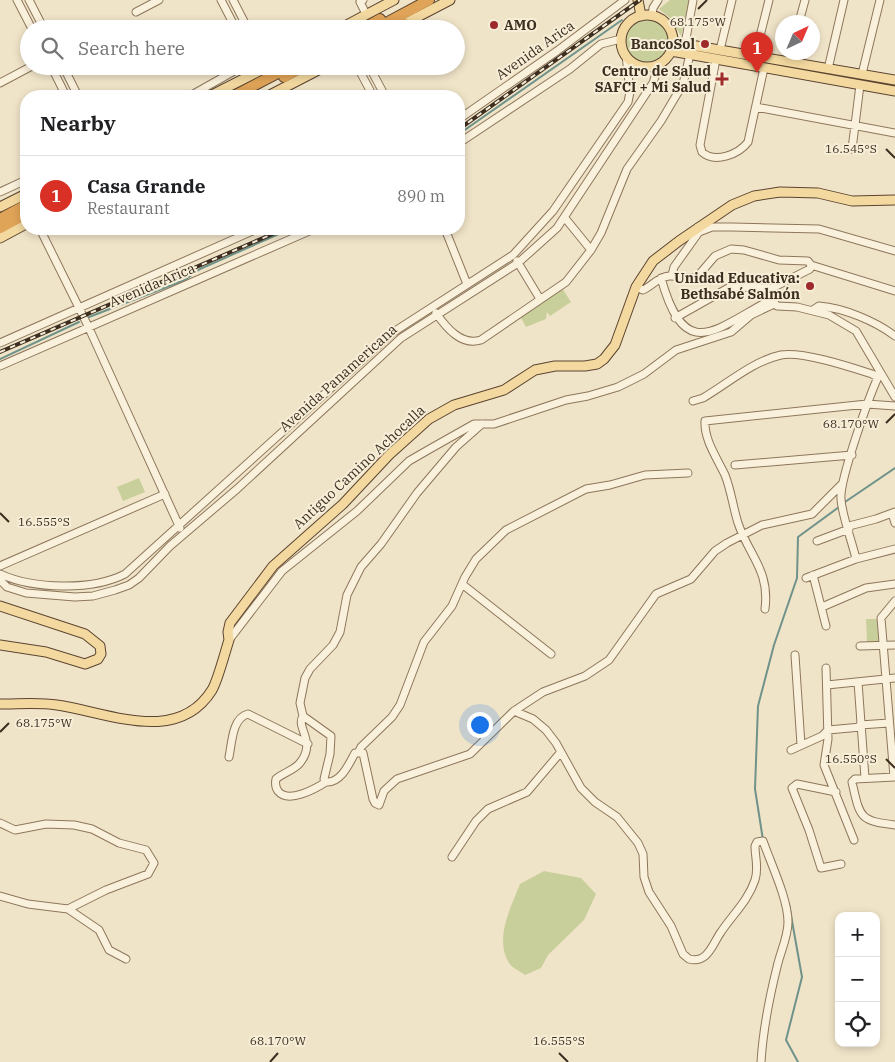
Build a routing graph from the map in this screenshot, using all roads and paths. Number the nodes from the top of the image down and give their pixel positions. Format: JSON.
{"nodes":[{"id":1,"x":17,"y":0,"type":"edge"},
{"id":2,"x":29,"y":0,"type":"edge"},
{"id":3,"x":159,"y":0,"type":"edge"},
{"id":4,"x":221,"y":0,"type":"edge"},
{"id":5,"x":233,"y":0,"type":"edge"},
{"id":6,"x":363,"y":0,"type":"edge"},
{"id":7,"x":394,"y":0,"type":"edge"},
{"id":8,"x":416,"y":0,"type":"edge"},
{"id":9,"x":430,"y":0,"type":"edge"},
{"id":10,"x":450,"y":0,"type":"edge"},
{"id":11,"x":625,"y":0,"type":"edge"},
{"id":12,"x":638,"y":0,"type":"edge"},
{"id":13,"x":658,"y":0,"type":"edge"},
{"id":14,"x":692,"y":0,"type":"edge"},
{"id":15,"x":732,"y":0,"type":"edge"},
{"id":16,"x":769,"y":0,"type":"edge"},
{"id":17,"x":805,"y":0,"type":"edge"},
{"id":18,"x":844,"y":0,"type":"edge"},
{"id":19,"x":880,"y":0,"type":"edge"},
{"id":20,"x":136,"y":12,"type":"dead end"},
{"id":21,"x":366,"y":14,"type":"junction"},
{"id":22,"x":652,"y":15,"type":"junction"},
{"id":23,"x":801,"y":15,"type":"edge"},
{"id":24,"x":641,"y":16,"type":"junction"},
{"id":25,"x":27,"y":20,"type":"edge"},
{"id":26,"x":39,"y":20,"type":"edge"},
{"id":27,"x":231,"y":20,"type":"edge"},
{"id":28,"x":243,"y":20,"type":"edge"},
{"id":29,"x":355,"y":20,"type":"edge"},
{"id":30,"x":379,"y":20,"type":"edge"},
{"id":31,"x":392,"y":20,"type":"edge"},
{"id":32,"x":412,"y":20,"type":"edge"},
{"id":33,"x":622,"y":38,"type":"junction"},
{"id":34,"x":685,"y":44,"type":"junction"},
{"id":35,"x":672,"y":46,"type":"junction"},
{"id":36,"x":720,"y":50,"type":"junction"},
{"id":37,"x":690,"y":54,"type":"junction"},
{"id":38,"x":626,"y":55,"type":"junction"},
{"id":39,"x":755,"y":56,"type":"junction"},
{"id":40,"x":775,"y":57,"type":"edge"},
{"id":41,"x":716,"y":59,"type":"junction"},
{"id":42,"x":800,"y":60,"type":"edge"},
{"id":43,"x":658,"y":64,"type":"junction"},
{"id":44,"x":764,"y":68,"type":"junction"},
{"id":45,"x":828,"y":69,"type":"junction"},
{"id":46,"x":20,"y":72,"type":"edge"},
{"id":47,"x":862,"y":74,"type":"junction"},
{"id":48,"x":56,"y":75,"type":"edge"},
{"id":49,"x":68,"y":75,"type":"edge"},
{"id":50,"x":227,"y":75,"type":"edge"},
{"id":51,"x":247,"y":75,"type":"edge"},
{"id":52,"x":274,"y":75,"type":"edge"},
{"id":53,"x":288,"y":75,"type":"edge"},
{"id":54,"x":309,"y":75,"type":"edge"},
{"id":55,"x":362,"y":75,"type":"edge"},
{"id":56,"x":374,"y":75,"type":"edge"},
{"id":57,"x":895,"y":80,"type":"edge"},
{"id":58,"x":0,"y":83,"type":"edge"},
{"id":59,"x":860,"y":85,"type":"junction"},
{"id":60,"x":63,"y":90,"type":"edge"},
{"id":61,"x":75,"y":90,"type":"edge"},
{"id":62,"x":201,"y":90,"type":"edge"},
{"id":63,"x":220,"y":90,"type":"edge"},
{"id":64,"x":245,"y":90,"type":"edge"},
{"id":65,"x":259,"y":90,"type":"edge"},
{"id":66,"x":280,"y":90,"type":"edge"},
{"id":67,"x":370,"y":90,"type":"edge"},
{"id":68,"x":382,"y":90,"type":"edge"},
{"id":69,"x":895,"y":91,"type":"edge"},
{"id":70,"x":756,"y":107,"type":"junction"},
{"id":71,"x":465,"y":115,"type":"edge"},
{"id":72,"x":854,"y":126,"type":"junction"},
{"id":73,"x":895,"y":133,"type":"edge"},
{"id":74,"x":465,"y":139,"type":"edge"},
{"id":75,"x":852,"y":149,"type":"dead end"},
{"id":76,"x":20,"y":183,"type":"edge"},
{"id":77,"x":0,"y":192,"type":"edge"},
{"id":78,"x":20,"y":197,"type":"edge"},
{"id":79,"x":895,"y":200,"type":"edge"},
{"id":80,"x":0,"y":209,"type":"edge"},
{"id":81,"x":20,"y":209,"type":"edge"},
{"id":82,"x":20,"y":211,"type":"edge"},
{"id":83,"x":20,"y":212,"type":"edge"},
{"id":84,"x":565,"y":218,"type":"junction"},
{"id":85,"x":0,"y":219,"type":"edge"},
{"id":86,"x":20,"y":227,"type":"edge"},
{"id":87,"x":0,"y":228,"type":"edge"},
{"id":88,"x":699,"y":229,"type":"junction"},
{"id":89,"x":45,"y":235,"type":"edge"},
{"id":90,"x":236,"y":235,"type":"edge"},
{"id":91,"x":300,"y":235,"type":"edge"},
{"id":92,"x":447,"y":235,"type":"edge"},
{"id":93,"x":0,"y":238,"type":"edge"},
{"id":94,"x":591,"y":250,"type":"junction"},
{"id":95,"x":895,"y":251,"type":"edge"},
{"id":96,"x":513,"y":255,"type":"junction"},
{"id":97,"x":518,"y":263,"type":"junction"},
{"id":98,"x":811,"y":265,"type":"junction"},
{"id":99,"x":672,"y":275,"type":"junction"},
{"id":100,"x":661,"y":278,"type":"junction"},
{"id":101,"x":467,"y":284,"type":"junction"},
{"id":102,"x":636,"y":287,"type":"junction"},
{"id":103,"x":772,"y":288,"type":"junction"},
{"id":104,"x":895,"y":290,"type":"edge"},
{"id":105,"x":540,"y":299,"type":"junction"},
{"id":106,"x":773,"y":302,"type":"junction"},
{"id":107,"x":432,"y":307,"type":"junction"},
{"id":108,"x":78,"y":309,"type":"junction"},
{"id":109,"x":813,"y":310,"type":"junction"},
{"id":110,"x":438,"y":316,"type":"junction"},
{"id":111,"x":675,"y":318,"type":"junction"},
{"id":112,"x":88,"y":326,"type":"junction"},
{"id":113,"x":395,"y":331,"type":"junction"},
{"id":114,"x":895,"y":336,"type":"edge"},
{"id":115,"x":401,"y":338,"type":"junction"},
{"id":116,"x":0,"y":343,"type":"edge"},
{"id":117,"x":359,"y":362,"type":"junction"},
{"id":118,"x":0,"y":366,"type":"edge"},
{"id":119,"x":367,"y":370,"type":"junction"},
{"id":120,"x":879,"y":376,"type":"junction"},
{"id":121,"x":327,"y":390,"type":"junction"},
{"id":122,"x":895,"y":397,"type":"edge"},
{"id":123,"x":335,"y":399,"type":"junction"},
{"id":124,"x":693,"y":401,"type":"dead end"},
{"id":125,"x":868,"y":404,"type":"junction"},
{"id":126,"x":895,"y":406,"type":"edge"},
{"id":127,"x":297,"y":416,"type":"junction"},
{"id":128,"x":482,"y":424,"type":"junction"},
{"id":129,"x":305,"y":425,"type":"junction"},
{"id":130,"x":270,"y":441,"type":"junction"},
{"id":131,"x":278,"y":450,"type":"junction"},
{"id":132,"x":852,"y":455,"type":"junction"},
{"id":133,"x":735,"y":465,"type":"dead end"},
{"id":134,"x":688,"y":473,"type":"dead end"},
{"id":135,"x":228,"y":480,"type":"junction"},
{"id":136,"x":842,"y":484,"type":"junction"},
{"id":137,"x":236,"y":489,"type":"junction"},
{"id":138,"x":165,"y":494,"type":"junction"},
{"id":139,"x":894,"y":512,"type":"edge"},
{"id":140,"x":895,"y":523,"type":"edge"},
{"id":141,"x":178,"y":524,"type":"junction"},
{"id":142,"x":849,"y":527,"type":"junction"},
{"id":143,"x":744,"y":534,"type":"junction"},
{"id":144,"x":183,"y":536,"type":"junction"},
{"id":145,"x":817,"y":541,"type":"dead end"},
{"id":146,"x":895,"y":550,"type":"edge"},
{"id":147,"x":856,"y":559,"type":"junction"},
{"id":148,"x":0,"y":566,"type":"edge"},
{"id":149,"x":0,"y":574,"type":"edge"},
{"id":150,"x":0,"y":580,"type":"edge"},
{"id":151,"x":462,"y":584,"type":"junction"},
{"id":152,"x":895,"y":584,"type":"edge"},
{"id":153,"x":895,"y":602,"type":"edge"},
{"id":154,"x":0,"y":606,"type":"edge"},
{"id":155,"x":822,"y":607,"type":"junction"},
{"id":156,"x":766,"y":608,"type":"dead end"},
{"id":157,"x":826,"y":626,"type":"dead end"},
{"id":158,"x":228,"y":640,"type":"junction"},
{"id":159,"x":895,"y":644,"type":"edge"},
{"id":160,"x":884,"y":645,"type":"junction"},
{"id":161,"x":0,"y":646,"type":"edge"},
{"id":162,"x":860,"y":646,"type":"dead end"},
{"id":163,"x":551,"y":654,"type":"dead end"},
{"id":164,"x":795,"y":655,"type":"dead end"},
{"id":165,"x":826,"y":668,"type":"dead end"},
{"id":166,"x":895,"y":678,"type":"edge"},
{"id":167,"x":887,"y":679,"type":"junction"},
{"id":168,"x":858,"y":682,"type":"junction"},
{"id":169,"x":827,"y":685,"type":"junction"},
{"id":170,"x":0,"y":704,"type":"edge"},
{"id":171,"x":514,"y":711,"type":"junction"},
{"id":172,"x":892,"y":712,"type":"edge"},
{"id":173,"x":303,"y":716,"type":"junction"},
{"id":174,"x":889,"y":723,"type":"junction"},
{"id":175,"x":861,"y":726,"type":"junction"},
{"id":176,"x":828,"y":730,"type":"junction"},
{"id":177,"x":308,"y":744,"type":"junction"},
{"id":178,"x":893,"y":744,"type":"edge"},
{"id":179,"x":801,"y":745,"type":"junction"},
{"id":180,"x":791,"y":750,"type":"dead end"},
{"id":181,"x":359,"y":751,"type":"junction"},
{"id":182,"x":560,"y":752,"type":"junction"},
{"id":183,"x":229,"y":757,"type":"dead end"},
{"id":184,"x":894,"y":777,"type":"edge"},
{"id":185,"x":865,"y":778,"type":"junction"},
{"id":186,"x":326,"y":782,"type":"junction"},
{"id":187,"x":836,"y":792,"type":"junction"},
{"id":188,"x":0,"y":823,"type":"edge"},
{"id":189,"x":895,"y":825,"type":"edge"},
{"id":190,"x":854,"y":840,"type":"dead end"},
{"id":191,"x":452,"y":857,"type":"dead end"},
{"id":192,"x":841,"y":864,"type":"dead end"},
{"id":193,"x":0,"y":896,"type":"edge"},
{"id":194,"x":68,"y":909,"type":"junction"},
{"id":195,"x":126,"y":959,"type":"dead end"},
{"id":196,"x":761,"y":1062,"type":"edge"}],
"edges":[{"from":1,"to":25,"type":"street"},
{"from":2,"to":26,"type":"street"},
{"from":3,"to":20,"type":"street"},
{"from":4,"to":27,"type":"street"},
{"from":5,"to":28,"type":"street"},
{"from":6,"to":21,"type":"street"},
{"from":7,"to":21,"type":"main road"},
{"from":8,"to":30,"type":"highway"},
{"from":9,"to":31,"type":"highway"},
{"from":10,"to":32,"type":"main road"},
{"from":11,"to":71,"type":"street","name":"Avenida Arica"},
{"from":12,"to":24,"type":"main road"},
{"from":13,"to":22,"type":"street"},
{"from":14,"to":34,"type":"street"},
{"from":15,"to":36,"type":"street"},
{"from":16,"to":39,"type":"street"},
{"from":17,"to":23,"type":"street"},
{"from":18,"to":45,"type":"street"},
{"from":19,"to":47,"type":"street"},
{"from":21,"to":29,"type":"main road"},
{"from":22,"to":24,"type":"main road"},
{"from":22,"to":35,"type":"main road"},
{"from":24,"to":33,"type":"main road"},
{"from":33,"to":38,"type":"main road"},
{"from":33,"to":74,"type":"street"},
{"from":34,"to":35,"type":"main road"},
{"from":34,"to":36,"type":"main road"},
{"from":35,"to":37,"type":"main road"},
{"from":35,"to":43,"type":"main road"},
{"from":36,"to":39,"type":"main road"},
{"from":37,"to":41,"type":"main road"},
{"from":37,"to":94,"type":"street"},
{"from":38,"to":43,"type":"main road"},
{"from":38,"to":96,"type":"street","name":"Avenida Panamericana"},
{"from":39,"to":40,"type":"main road"},
{"from":41,"to":44,"type":"main road"},
{"from":41,"to":70,"type":"street"},
{"from":42,"to":45,"type":"main road"},
{"from":43,"to":84,"type":"street","name":"Avenida Panamericana"},
{"from":44,"to":59,"type":"main road"},
{"from":44,"to":70,"type":"street"},
{"from":45,"to":47,"type":"main road"},
{"from":46,"to":58,"type":"street"},
{"from":47,"to":57,"type":"main road"},
{"from":48,"to":60,"type":"street"},
{"from":49,"to":61,"type":"street"},
{"from":50,"to":62,"type":"street"},
{"from":51,"to":63,"type":"main road"},
{"from":52,"to":64,"type":"highway"},
{"from":53,"to":65,"type":"highway"},
{"from":54,"to":66,"type":"main road"},
{"from":55,"to":67,"type":"street"},
{"from":56,"to":68,"type":"street"},
{"from":59,"to":69,"type":"main road"},
{"from":59,"to":72,"type":"street"},
{"from":70,"to":72,"type":"street"},
{"from":72,"to":73,"type":"street"},
{"from":72,"to":75,"type":"street"},
{"from":76,"to":77,"type":"street"},
{"from":78,"to":80,"type":"main road"},
{"from":79,"to":88,"type":"main road","name":"Antiguo Camino Achocalla"},
{"from":80,"to":81,"type":"highway"},
{"from":82,"to":85,"type":"highway"},
{"from":83,"to":87,"type":"highway"},
{"from":84,"to":94,"type":"street"},
{"from":84,"to":97,"type":"street","name":"Avenida Panamericana"},
{"from":86,"to":93,"type":"main road"},
{"from":88,"to":95,"type":"street"},
{"from":88,"to":99,"type":"street"},
{"from":88,"to":102,"type":"main road","name":"Antiguo Camino Achocalla"},
{"from":89,"to":108,"type":"street"},
{"from":90,"to":108,"type":"street","name":"Avenida Arica"},
{"from":91,"to":112,"type":"street","name":"Avenida Arica"},
{"from":92,"to":101,"type":"street"},
{"from":94,"to":105,"type":"street"},
{"from":96,"to":97,"type":"street"},
{"from":96,"to":101,"type":"street","name":"Avenida Panamericana"},
{"from":97,"to":105,"type":"street"},
{"from":97,"to":110,"type":"street","name":"Avenida Panamericana"},
{"from":98,"to":99,"type":"street"},
{"from":98,"to":103,"type":"street"},
{"from":98,"to":104,"type":"street"},
{"from":99,"to":100,"type":"street"},
{"from":100,"to":102,"type":"street"},
{"from":100,"to":111,"type":"street"},
{"from":101,"to":107,"type":"street","name":"Avenida Panamericana"},
{"from":102,"to":158,"type":"main road","name":"Antiguo Camino Achocalla"},
{"from":103,"to":106,"type":"street"},
{"from":103,"to":111,"type":"street"},
{"from":105,"to":110,"type":"street"},
{"from":106,"to":109,"type":"street"},
{"from":106,"to":111,"type":"street"},
{"from":106,"to":128,"type":"street"},
{"from":107,"to":110,"type":"street"},
{"from":107,"to":113,"type":"street","name":"Avenida Panamericana"},
{"from":108,"to":112,"type":"street"},
{"from":108,"to":116,"type":"street","name":"Avenida Arica"},
{"from":109,"to":114,"type":"street"},
{"from":109,"to":120,"type":"street"},
{"from":110,"to":115,"type":"street","name":"Avenida Panamericana"},
{"from":112,"to":118,"type":"street","name":"Avenida Arica"},
{"from":112,"to":138,"type":"street"},
{"from":113,"to":115,"type":"street"},
{"from":113,"to":117,"type":"street","name":"Avenida Panamericana"},
{"from":115,"to":119,"type":"street","name":"Avenida Panamericana"},
{"from":117,"to":119,"type":"street"},
{"from":117,"to":121,"type":"street","name":"Avenida Panamericana"},
{"from":119,"to":123,"type":"street","name":"Avenida Panamericana"},
{"from":120,"to":122,"type":"street"},
{"from":120,"to":124,"type":"street"},
{"from":120,"to":125,"type":"street"},
{"from":121,"to":123,"type":"street"},
{"from":121,"to":127,"type":"street","name":"Avenida Panamericana"},
{"from":123,"to":129,"type":"street","name":"Avenida Panamericana"},
{"from":125,"to":126,"type":"street"},
{"from":125,"to":132,"type":"street"},
{"from":125,"to":143,"type":"street"},
{"from":127,"to":129,"type":"street"},
{"from":127,"to":130,"type":"street","name":"Avenida Panamericana"},
{"from":128,"to":158,"type":"street"},
{"from":128,"to":173,"type":"street"},
{"from":129,"to":131,"type":"street","name":"Avenida Panamericana"},
{"from":130,"to":131,"type":"street"},
{"from":130,"to":135,"type":"street","name":"Avenida Panamericana"},
{"from":131,"to":137,"type":"street","name":"Avenida Panamericana"},
{"from":132,"to":133,"type":"street"},
{"from":132,"to":136,"type":"street"},
{"from":134,"to":151,"type":"street"},
{"from":135,"to":137,"type":"street"},
{"from":135,"to":141,"type":"street","name":"Avenida Panamericana"},
{"from":136,"to":142,"type":"street"},
{"from":136,"to":143,"type":"street"},
{"from":137,"to":144,"type":"street","name":"Avenida Panamericana"},
{"from":138,"to":141,"type":"street"},
{"from":138,"to":148,"type":"street"},
{"from":139,"to":140,"type":"street"},
{"from":139,"to":142,"type":"street"},
{"from":141,"to":144,"type":"street"},
{"from":141,"to":149,"type":"street","name":"Avenida Panamericana"},
{"from":142,"to":145,"type":"street"},
{"from":142,"to":147,"type":"street"},
{"from":143,"to":156,"type":"street"},
{"from":143,"to":171,"type":"street"},
{"from":144,"to":150,"type":"street","name":"Avenida Panamericana"},
{"from":146,"to":147,"type":"street"},
{"from":147,"to":155,"type":"street"},
{"from":151,"to":163,"type":"street"},
{"from":151,"to":181,"type":"street"},
{"from":152,"to":155,"type":"street"},
{"from":153,"to":160,"type":"street"},
{"from":154,"to":161,"type":"main road"},
{"from":155,"to":157,"type":"street"},
{"from":158,"to":170,"type":"main road","name":"Antiguo Camino Achocalla"},
{"from":159,"to":160,"type":"street"},
{"from":160,"to":162,"type":"street"},
{"from":160,"to":167,"type":"street"},
{"from":164,"to":179,"type":"street"},
{"from":165,"to":169,"type":"street"},
{"from":166,"to":167,"type":"street"},
{"from":167,"to":168,"type":"street"},
{"from":167,"to":172,"type":"street"},
{"from":168,"to":169,"type":"street"},
{"from":168,"to":175,"type":"street"},
{"from":169,"to":176,"type":"street"},
{"from":171,"to":181,"type":"street"},
{"from":171,"to":182,"type":"street"},
{"from":172,"to":174,"type":"street"},
{"from":173,"to":177,"type":"street"},
{"from":173,"to":186,"type":"street"},
{"from":174,"to":175,"type":"street"},
{"from":174,"to":178,"type":"street"},
{"from":175,"to":176,"type":"street"},
{"from":175,"to":185,"type":"street"},
{"from":176,"to":179,"type":"street"},
{"from":176,"to":187,"type":"street"},
{"from":177,"to":183,"type":"street"},
{"from":177,"to":186,"type":"street"},
{"from":178,"to":184,"type":"street"},
{"from":179,"to":180,"type":"street"},
{"from":181,"to":186,"type":"street"},
{"from":182,"to":191,"type":"street"},
{"from":182,"to":196,"type":"street"},
{"from":184,"to":185,"type":"street"},
{"from":185,"to":189,"type":"street"},
{"from":187,"to":190,"type":"street"},
{"from":187,"to":192,"type":"street"},
{"from":188,"to":194,"type":"street"},
{"from":193,"to":194,"type":"street"},
{"from":194,"to":195,"type":"street"}]}
